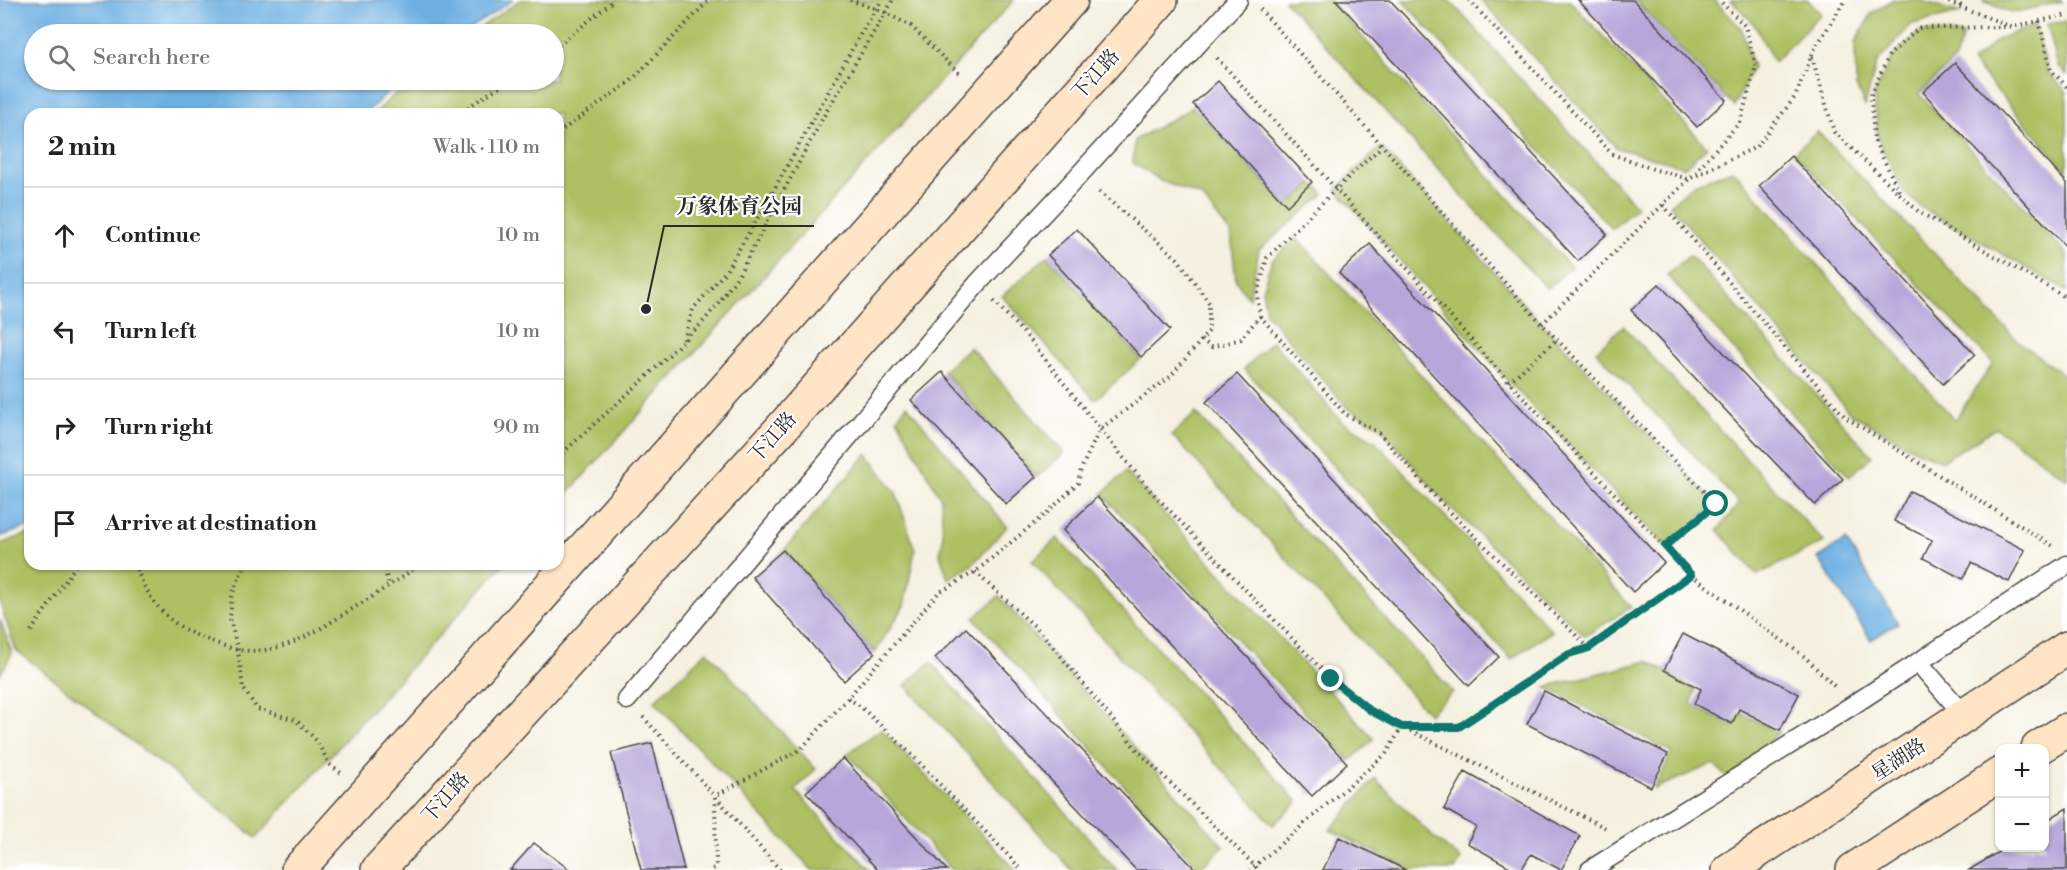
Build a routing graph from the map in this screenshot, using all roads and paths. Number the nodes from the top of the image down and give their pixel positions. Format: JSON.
{"nodes":[{"id":1,"x":614,"y":0,"type":"edge"},
{"id":2,"x":709,"y":0,"type":"edge"},
{"id":3,"x":850,"y":0,"type":"edge"},
{"id":4,"x":882,"y":0,"type":"edge"},
{"id":5,"x":893,"y":0,"type":"edge"},
{"id":6,"x":1071,"y":0,"type":"edge"},
{"id":7,"x":1161,"y":0,"type":"edge"},
{"id":8,"x":1238,"y":0,"type":"edge"},
{"id":9,"x":1469,"y":0,"type":"edge"},
{"id":10,"x":1719,"y":0,"type":"edge"},
{"id":11,"x":1845,"y":0,"type":"edge"},
{"id":12,"x":1943,"y":0,"type":"edge"},
{"id":13,"x":1956,"y":0,"type":"edge"},
{"id":14,"x":1962,"y":7,"type":"junction"},
{"id":15,"x":1259,"y":9,"type":"dead end"},
{"id":16,"x":884,"y":12,"type":"junction"},
{"id":17,"x":2067,"y":15,"type":"edge"},
{"id":18,"x":2039,"y":21,"type":"junction"},
{"id":19,"x":2012,"y":27,"type":"junction"},
{"id":20,"x":564,"y":41,"type":"edge"},
{"id":21,"x":1202,"y":41,"type":"junction"},
{"id":22,"x":1812,"y":57,"type":"junction"},
{"id":23,"x":2067,"y":87,"type":"edge"},
{"id":24,"x":494,"y":90,"type":"edge"},
{"id":25,"x":984,"y":97,"type":"junction"},
{"id":26,"x":467,"y":108,"type":"edge"},
{"id":27,"x":564,"y":129,"type":"edge"},
{"id":28,"x":1381,"y":147,"type":"junction"},
{"id":29,"x":1079,"y":175,"type":"junction"},
{"id":30,"x":1689,"y":179,"type":"junction"},
{"id":31,"x":1336,"y":189,"type":"junction"},
{"id":32,"x":1900,"y":195,"type":"junction"},
{"id":33,"x":1663,"y":205,"type":"junction"},
{"id":34,"x":977,"y":284,"type":"junction"},
{"id":35,"x":2067,"y":298,"type":"edge"},
{"id":36,"x":1260,"y":316,"type":"junction"},
{"id":37,"x":1542,"y":324,"type":"junction"},
{"id":38,"x":1557,"y":339,"type":"junction"},
{"id":39,"x":684,"y":340,"type":"junction"},
{"id":40,"x":1201,"y":340,"type":"junction"},
{"id":41,"x":1509,"y":382,"type":"junction"},
{"id":42,"x":1100,"y":429,"type":"junction"},
{"id":43,"x":564,"y":451,"type":"edge"},
{"id":44,"x":1665,"y":546,"type":"junction"},
{"id":45,"x":2057,"y":548,"type":"dead end"},
{"id":46,"x":2067,"y":565,"type":"edge"},
{"id":47,"x":73,"y":570,"type":"edge"},
{"id":48,"x":137,"y":570,"type":"edge"},
{"id":49,"x":243,"y":570,"type":"edge"},
{"id":50,"x":385,"y":570,"type":"edge"},
{"id":51,"x":412,"y":570,"type":"edge"},
{"id":52,"x":975,"y":572,"type":"junction"},
{"id":53,"x":1691,"y":575,"type":"junction"},
{"id":54,"x":389,"y":586,"type":"junction"},
{"id":55,"x":31,"y":631,"type":"dead end"},
{"id":56,"x":1589,"y":648,"type":"junction"},
{"id":57,"x":2067,"y":648,"type":"edge"},
{"id":58,"x":238,"y":650,"type":"junction"},
{"id":59,"x":1918,"y":662,"type":"junction"},
{"id":60,"x":848,"y":698,"type":"junction"},
{"id":61,"x":627,"y":700,"type":"joint"},
{"id":62,"x":1853,"y":705,"type":"junction"},
{"id":63,"x":1964,"y":716,"type":"junction"},
{"id":64,"x":1402,"y":727,"type":"junction"},
{"id":65,"x":2067,"y":730,"type":"edge"},
{"id":66,"x":2044,"y":744,"type":"edge"},
{"id":67,"x":1995,"y":777,"type":"edge"},
{"id":68,"x":366,"y":793,"type":"junction"},
{"id":69,"x":715,"y":796,"type":"junction"},
{"id":70,"x":1634,"y":842,"type":"junction"},
{"id":71,"x":1257,"y":868,"type":"edge"},
{"id":72,"x":298,"y":870,"type":"edge"},
{"id":73,"x":378,"y":870,"type":"edge"},
{"id":74,"x":712,"y":870,"type":"edge"},
{"id":75,"x":780,"y":870,"type":"edge"},
{"id":76,"x":1022,"y":870,"type":"edge"},
{"id":77,"x":1250,"y":870,"type":"edge"},
{"id":78,"x":1590,"y":870,"type":"edge"},
{"id":79,"x":1729,"y":870,"type":"edge"},
{"id":80,"x":1852,"y":870,"type":"edge"}],
"edges":[{"from":1,"to":20,"type":"path"},
{"from":2,"to":27,"type":"path"},
{"from":3,"to":16,"type":"path"},
{"from":4,"to":39,"type":"path","bridge":true},
{"from":5,"to":16,"type":"path"},
{"from":6,"to":25,"type":"main road"},
{"from":7,"to":73,"type":"main road","name":"下江路"},
{"from":8,"to":21,"type":"lane"},
{"from":9,"to":30,"type":"path"},
{"from":10,"to":30,"type":"path"},
{"from":11,"to":22,"type":"path"},
{"from":12,"to":14,"type":"path"},
{"from":13,"to":14,"type":"path"},
{"from":14,"to":19,"type":"path"},
{"from":15,"to":28,"type":"path"},
{"from":16,"to":25,"type":"path"},
{"from":16,"to":39,"type":"path"},
{"from":17,"to":18,"type":"path"},
{"from":18,"to":19,"type":"path"},
{"from":18,"to":23,"type":"path"},
{"from":19,"to":32,"type":"path"},
{"from":21,"to":29,"type":"lane"},
{"from":21,"to":31,"type":"path"},
{"from":22,"to":30,"type":"path"},
{"from":22,"to":32,"type":"path"},
{"from":24,"to":26,"type":"path"},
{"from":25,"to":68,"type":"main road"},
{"from":28,"to":31,"type":"path"},
{"from":28,"to":37,"type":"path"},
{"from":29,"to":34,"type":"lane"},
{"from":29,"to":40,"type":"path"},
{"from":30,"to":33,"type":"path"},
{"from":31,"to":36,"type":"path"},
{"from":31,"to":41,"type":"path"},
{"from":32,"to":35,"type":"path"},
{"from":33,"to":37,"type":"path"},
{"from":33,"to":45,"type":"path"},
{"from":34,"to":42,"type":"path"},
{"from":34,"to":61,"type":"lane"},
{"from":36,"to":40,"type":"path"},
{"from":36,"to":56,"type":"path"},
{"from":37,"to":38,"type":"path"},
{"from":38,"to":41,"type":"path"},
{"from":38,"to":44,"type":"path"},
{"from":39,"to":43,"type":"path"},
{"from":40,"to":42,"type":"path"},
{"from":41,"to":44,"type":"path"},
{"from":42,"to":52,"type":"path"},
{"from":42,"to":64,"type":"path"},
{"from":44,"to":53,"type":"path"},
{"from":46,"to":59,"type":"lane"},
{"from":47,"to":55,"type":"path"},
{"from":48,"to":58,"type":"path"},
{"from":49,"to":58,"type":"path"},
{"from":50,"to":54,"type":"path"},
{"from":51,"to":54,"type":"path"},
{"from":52,"to":60,"type":"path"},
{"from":52,"to":71,"type":"path"},
{"from":53,"to":56,"type":"path"},
{"from":53,"to":62,"type":"path"},
{"from":54,"to":58,"type":"path"},
{"from":56,"to":64,"type":"path"},
{"from":57,"to":63,"type":"main road","name":"星湖路"},
{"from":58,"to":68,"type":"path"},
{"from":59,"to":62,"type":"lane"},
{"from":59,"to":63,"type":"lane"},
{"from":60,"to":69,"type":"path"},
{"from":60,"to":76,"type":"path"},
{"from":61,"to":69,"type":"path"},
{"from":62,"to":70,"type":"lane"},
{"from":63,"to":79,"type":"main road","name":"星湖路"},
{"from":64,"to":70,"type":"path"},
{"from":64,"to":71,"type":"path"},
{"from":65,"to":66,"type":"main road"},
{"from":67,"to":80,"type":"main road"},
{"from":68,"to":72,"type":"main road"},
{"from":69,"to":74,"type":"path"},
{"from":69,"to":75,"type":"path"},
{"from":70,"to":78,"type":"lane"},
{"from":71,"to":77,"type":"path"}]}
